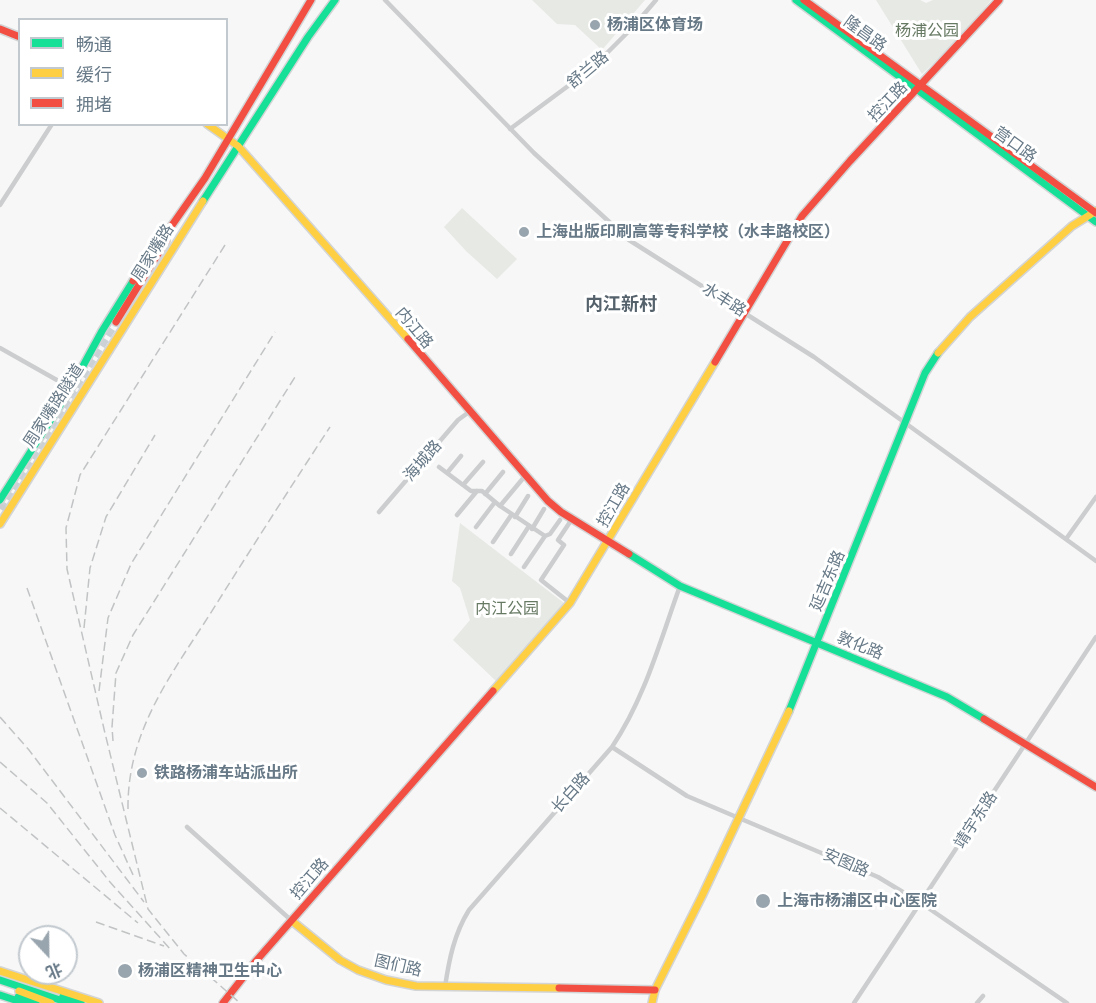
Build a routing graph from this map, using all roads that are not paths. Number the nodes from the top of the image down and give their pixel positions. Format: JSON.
{"nodes":[{"id":1,"x":312,"y":0,"type":"edge"},
{"id":2,"x":330,"y":0,"type":"edge"},
{"id":3,"x":335,"y":0,"type":"edge"},
{"id":4,"x":385,"y":0,"type":"edge"},
{"id":5,"x":656,"y":0,"type":"edge"},
{"id":6,"x":796,"y":0,"type":"edge"},
{"id":7,"x":804,"y":0,"type":"edge"},
{"id":8,"x":999,"y":0,"type":"edge"},
{"id":9,"x":0,"y":28,"type":"edge"},
{"id":10,"x":18,"y":36,"type":"edge"},
{"id":11,"x":308,"y":37,"type":"junction"},
{"id":12,"x":921,"y":87,"type":"junction"},
{"id":13,"x":51,"y":126,"type":"edge"},
{"id":14,"x":210,"y":126,"type":"edge"},
{"id":15,"x":510,"y":129,"type":"junction"},
{"id":16,"x":228,"y":138,"type":"junction"},
{"id":17,"x":238,"y":146,"type":"junction"},
{"id":18,"x":205,"y":178,"type":"junction"},
{"id":19,"x":0,"y":206,"type":"edge"},
{"id":20,"x":1094,"y":213,"type":"edge"},
{"id":21,"x":1096,"y":222,"type":"edge"},
{"id":22,"x":743,"y":312,"type":"junction"},
{"id":23,"x":116,"y":322,"type":"tunnel mouth"},
{"id":24,"x":121,"y":328,"type":"junction"},
{"id":25,"x":0,"y":348,"type":"edge"},
{"id":26,"x":71,"y":388,"type":"junction"},
{"id":27,"x":469,"y":412,"type":"junction"},
{"id":28,"x":904,"y":422,"type":"junction"},
{"id":29,"x":461,"y":456,"type":"dead end"},
{"id":30,"x":483,"y":462,"type":"dead end"},
{"id":31,"x":439,"y":467,"type":"dead end"},
{"id":32,"x":503,"y":472,"type":"dead end"},
{"id":33,"x":447,"y":473,"type":"junction"},
{"id":34,"x":525,"y":476,"type":"junction"},
{"id":35,"x":463,"y":486,"type":"junction"},
{"id":36,"x":477,"y":491,"type":"junction"},
{"id":37,"x":485,"y":494,"type":"junction"},
{"id":38,"x":528,"y":496,"type":"dead end"},
{"id":39,"x":1096,"y":497,"type":"edge"},
{"id":40,"x":0,"y":500,"type":"edge"},
{"id":41,"x":10,"y":500,"type":"dead end"},
{"id":42,"x":495,"y":502,"type":"junction"},
{"id":43,"x":0,"y":505,"type":"edge"},
{"id":44,"x":500,"y":506,"type":"junction"},
{"id":45,"x":544,"y":509,"type":"dead end"},
{"id":46,"x":8,"y":511,"type":"junction"},
{"id":47,"x":379,"y":512,"type":"dead end"},
{"id":48,"x":457,"y":515,"type":"dead end"},
{"id":49,"x":513,"y":516,"type":"junction"},
{"id":50,"x":572,"y":519,"type":"junction"},
{"id":51,"x":560,"y":520,"type":"dead end"},
{"id":52,"x":0,"y":524,"type":"edge"},
{"id":53,"x":476,"y":527,"type":"dead end"},
{"id":54,"x":530,"y":528,"type":"junction"},
{"id":55,"x":545,"y":536,"type":"junction"},
{"id":56,"x":1066,"y":539,"type":"junction"},
{"id":57,"x":493,"y":542,"type":"dead end"},
{"id":58,"x":608,"y":542,"type":"junction"},
{"id":59,"x":511,"y":554,"type":"dead end"},
{"id":60,"x":1096,"y":561,"type":"edge"},
{"id":61,"x":524,"y":567,"type":"dead end"},
{"id":62,"x":680,"y":586,"type":"junction"},
{"id":63,"x":570,"y":603,"type":"junction"},
{"id":64,"x":1096,"y":637,"type":"edge"},
{"id":65,"x":817,"y":643,"type":"junction"},
{"id":66,"x":1026,"y":744,"type":"junction"},
{"id":67,"x":612,"y":747,"type":"junction"},
{"id":68,"x":1096,"y":787,"type":"edge"},
{"id":69,"x":739,"y":818,"type":"junction"},
{"id":70,"x":187,"y":827,"type":"dead end"},
{"id":71,"x":921,"y":903,"type":"junction"},
{"id":72,"x":292,"y":921,"type":"junction"},
{"id":73,"x":1,"y":972,"type":"edge"},
{"id":74,"x":0,"y":982,"type":"edge"},
{"id":75,"x":445,"y":987,"type":"junction"},
{"id":76,"x":655,"y":990,"type":"junction"},
{"id":77,"x":0,"y":995,"type":"edge"},
{"id":78,"x":983,"y":996,"type":"dead end"},
{"id":79,"x":10,"y":1003,"type":"edge"},
{"id":80,"x":24,"y":1003,"type":"edge"},
{"id":81,"x":36,"y":1003,"type":"edge"},
{"id":82,"x":51,"y":1003,"type":"edge"},
{"id":83,"x":69,"y":1003,"type":"edge"},
{"id":84,"x":81,"y":1003,"type":"edge"},
{"id":85,"x":99,"y":1003,"type":"edge"},
{"id":86,"x":223,"y":1003,"type":"edge"},
{"id":87,"x":652,"y":1003,"type":"edge"},
{"id":88,"x":854,"y":1003,"type":"edge"},
{"id":89,"x":977,"y":1003,"type":"edge"},
{"id":90,"x":1067,"y":1003,"type":"edge"}],
"edges":[{"from":1,"to":16,"type":"main road","name":"周家嘴路"},
{"from":2,"to":11,"type":"main road"},
{"from":3,"to":11,"type":"main road","name":"周家嘴路"},
{"from":4,"to":15,"type":"street","name":"水丰路"},
{"from":5,"to":15,"type":"street","name":"舒兰路"},
{"from":6,"to":12,"type":"main road","name":"隆昌路"},
{"from":7,"to":12,"type":"main road","name":"隆昌路"},
{"from":8,"to":12,"type":"main road","name":"控江路"},
{"from":9,"to":10,"type":"main road"},
{"from":11,"to":17,"type":"main road","name":"周家嘴路"},
{"from":12,"to":20,"type":"main road","name":"营口路"},
{"from":12,"to":22,"type":"main road","name":"控江路"},
{"from":13,"to":19,"type":"street"},
{"from":14,"to":16,"type":"main road","name":"内江路"},
{"from":15,"to":22,"type":"street","name":"水丰路"},
{"from":16,"to":17,"type":"main road","name":"内江路"},
{"from":16,"to":18,"type":"main road","name":"周家嘴路"},
{"from":17,"to":24,"type":"main road","name":"周家嘴路"},
{"from":17,"to":27,"type":"main road","name":"内江路"},
{"from":18,"to":23,"type":"main road"},
{"from":18,"to":26,"type":"main road","name":"周家嘴路"},
{"from":20,"to":21,"type":"main road","name":"营口路"},
{"from":20,"to":28,"type":"main road","name":"延吉东路"},
{"from":22,"to":28,"type":"street","name":"水丰路"},
{"from":22,"to":58,"type":"main road","name":"控江路"},
{"from":24,"to":41,"type":"main road","name":"周家嘴路隧道"},
{"from":24,"to":46,"type":"main road","name":"周家嘴路"},
{"from":25,"to":26,"type":"street"},
{"from":26,"to":40,"type":"main road","name":"周家嘴路"},
{"from":27,"to":34,"type":"main road","name":"内江路"},
{"from":27,"to":47,"type":"street","name":"海城路"},
{"from":28,"to":56,"type":"street","name":"水丰路"},
{"from":28,"to":65,"type":"main road","name":"延吉东路"},
{"from":29,"to":33,"type":"street"},
{"from":30,"to":35,"type":"street"},
{"from":31,"to":33,"type":"street"},
{"from":32,"to":37,"type":"street"},
{"from":33,"to":35,"type":"street"},
{"from":34,"to":44,"type":"street"},
{"from":34,"to":50,"type":"main road","name":"内江路"},
{"from":35,"to":36,"type":"street"},
{"from":36,"to":37,"type":"street"},
{"from":36,"to":48,"type":"street"},
{"from":37,"to":42,"type":"street"},
{"from":38,"to":49,"type":"street"},
{"from":39,"to":56,"type":"street"},
{"from":42,"to":44,"type":"street"},
{"from":42,"to":53,"type":"street"},
{"from":43,"to":46,"type":"street"},
{"from":44,"to":49,"type":"street"},
{"from":45,"to":54,"type":"street"},
{"from":46,"to":52,"type":"main road","name":"周家嘴路"},
{"from":49,"to":54,"type":"street"},
{"from":49,"to":57,"type":"street"},
{"from":50,"to":58,"type":"main road","name":"内江路"},
{"from":50,"to":63,"type":"street"},
{"from":51,"to":55,"type":"street"},
{"from":54,"to":55,"type":"street"},
{"from":54,"to":59,"type":"street"},
{"from":55,"to":61,"type":"street"},
{"from":56,"to":60,"type":"street","name":"水丰路"},
{"from":58,"to":62,"type":"main road","name":"敦化路"},
{"from":58,"to":63,"type":"main road","name":"控江路"},
{"from":62,"to":65,"type":"main road","name":"敦化路"},
{"from":62,"to":67,"type":"street","name":"长白路"},
{"from":63,"to":72,"type":"main road","name":"控江路"},
{"from":64,"to":66,"type":"street","name":"靖宇东路"},
{"from":65,"to":66,"type":"main road","name":"敦化路"},
{"from":65,"to":69,"type":"main road","name":"延吉东路"},
{"from":66,"to":68,"type":"main road","name":"敦化路"},
{"from":66,"to":71,"type":"street","name":"靖宇东路"},
{"from":67,"to":69,"type":"street","name":"安图路"},
{"from":67,"to":75,"type":"street","name":"长白路"},
{"from":69,"to":71,"type":"street","name":"安图路"},
{"from":69,"to":76,"type":"main road","name":"延吉东路"},
{"from":70,"to":72,"type":"street","name":"图们路"},
{"from":71,"to":88,"type":"street","name":"靖宇东路"},
{"from":71,"to":90,"type":"street","name":"安图路"},
{"from":72,"to":75,"type":"main road","name":"图们路"},
{"from":72,"to":86,"type":"main road","name":"控江路"},
{"from":73,"to":84,"type":"main road"},
{"from":73,"to":85,"type":"main road"},
{"from":74,"to":82,"type":"main road"},
{"from":74,"to":83,"type":"main road"},
{"from":75,"to":76,"type":"main road","name":"图们路"},
{"from":76,"to":87,"type":"main road","name":"延吉东路"},
{"from":77,"to":79,"type":"main road"},
{"from":77,"to":80,"type":"main road"},
{"from":77,"to":81,"type":"main road"},
{"from":78,"to":89,"type":"street"}]}
